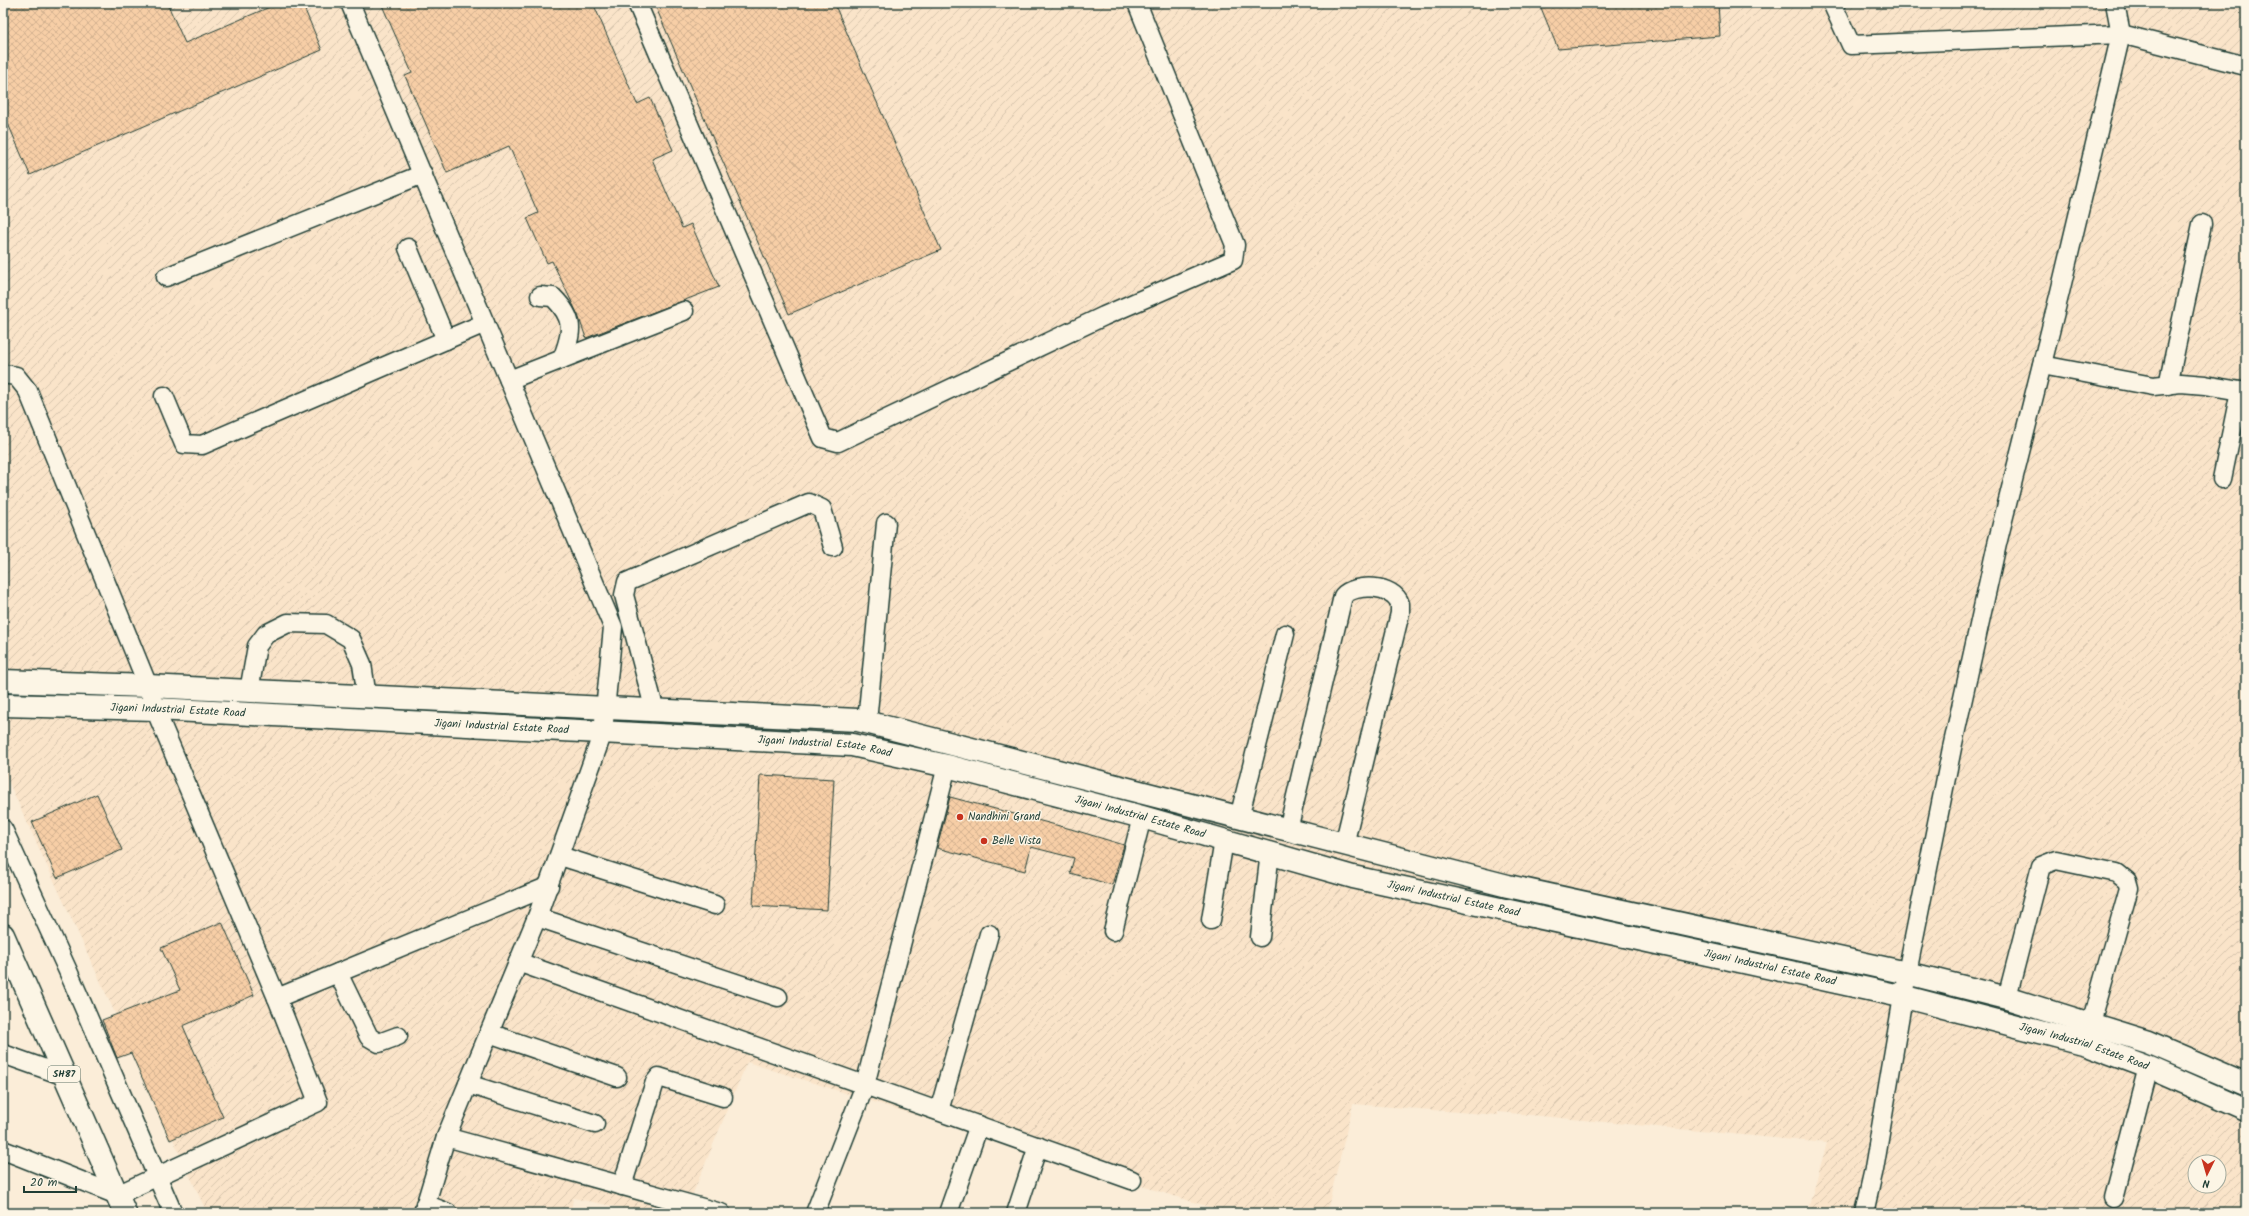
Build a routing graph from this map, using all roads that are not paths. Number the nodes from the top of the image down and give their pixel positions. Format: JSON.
{"nodes":[{"id":1,"x":350,"y":3,"type":"edge"},
{"id":2,"x":636,"y":3,"type":"edge"},
{"id":3,"x":1137,"y":3,"type":"edge"},
{"id":4,"x":1832,"y":3,"type":"edge"},
{"id":5,"x":2115,"y":3,"type":"edge"},
{"id":6,"x":2121,"y":34,"type":"junction"},
{"id":7,"x":2246,"y":66,"type":"edge"},
{"id":8,"x":423,"y":174,"type":"junction"},
{"id":9,"x":2202,"y":224,"type":"dead end"},
{"id":10,"x":408,"y":248,"type":"dead end"},
{"id":11,"x":166,"y":277,"type":"dead end"},
{"id":12,"x":540,"y":296,"type":"dead end"},
{"id":13,"x":684,"y":311,"type":"dead end"},
{"id":14,"x":485,"y":323,"type":"junction"},
{"id":15,"x":446,"y":340,"type":"junction"},
{"id":16,"x":562,"y":359,"type":"junction"},
{"id":17,"x":2042,"y":365,"type":"junction"},
{"id":18,"x":3,"y":374,"type":"edge"},
{"id":19,"x":509,"y":380,"type":"junction"},
{"id":20,"x":2168,"y":385,"type":"junction"},
{"id":21,"x":2243,"y":392,"type":"edge"},
{"id":22,"x":164,"y":396,"type":"dead end"},
{"id":23,"x":2222,"y":479,"type":"dead end"},
{"id":24,"x":886,"y":523,"type":"dead end"},
{"id":25,"x":833,"y":547,"type":"dead end"},
{"id":26,"x":624,"y":595,"type":"junction"},
{"id":27,"x":603,"y":603,"type":"junction"},
{"id":28,"x":1285,"y":634,"type":"dead end"},
{"id":29,"x":3,"y":681,"type":"edge"},
{"id":30,"x":148,"y":686,"type":"junction"},
{"id":31,"x":249,"y":691,"type":"junction"},
{"id":32,"x":367,"y":697,"type":"junction"},
{"id":33,"x":3,"y":705,"type":"edge"},
{"id":34,"x":605,"y":708,"type":"junction"},
{"id":35,"x":155,"y":709,"type":"junction"},
{"id":36,"x":655,"y":710,"type":"junction"},
{"id":37,"x":867,"y":722,"type":"junction"},
{"id":38,"x":603,"y":732,"type":"junction"},
{"id":39,"x":947,"y":766,"type":"junction"},
{"id":40,"x":1142,"y":817,"type":"junction"},
{"id":41,"x":1239,"y":818,"type":"junction"},
{"id":42,"x":3,"y":829,"type":"edge"},
{"id":43,"x":1288,"y":830,"type":"junction"},
{"id":44,"x":1224,"y":840,"type":"junction"},
{"id":45,"x":1344,"y":845,"type":"junction"},
{"id":46,"x":1270,"y":852,"type":"junction"},
{"id":47,"x":560,"y":856,"type":"junction"},
{"id":48,"x":548,"y":886,"type":"junction"},
{"id":49,"x":715,"y":906,"type":"dead end"},
{"id":50,"x":537,"y":917,"type":"junction"},
{"id":51,"x":1211,"y":920,"type":"dead end"},
{"id":52,"x":1113,"y":931,"type":"dead end"},
{"id":53,"x":989,"y":934,"type":"dead end"},
{"id":54,"x":3,"y":935,"type":"edge"},
{"id":55,"x":1260,"y":937,"type":"dead end"},
{"id":56,"x":8,"y":957,"type":"edge"},
{"id":57,"x":518,"y":962,"type":"junction"},
{"id":58,"x":338,"y":973,"type":"junction"},
{"id":59,"x":1907,"y":973,"type":"junction"},
{"id":60,"x":778,"y":997,"type":"dead end"},
{"id":61,"x":1905,"y":997,"type":"junction"},
{"id":62,"x":277,"y":998,"type":"junction"},
{"id":63,"x":2006,"y":998,"type":"junction"},
{"id":64,"x":2091,"y":1023,"type":"junction"},
{"id":65,"x":489,"y":1033,"type":"junction"},
{"id":66,"x":398,"y":1036,"type":"dead end"},
{"id":67,"x":3,"y":1054,"type":"edge"},
{"id":68,"x":2148,"y":1067,"type":"junction"},
{"id":69,"x":65,"y":1076,"type":"junction"},
{"id":70,"x":617,"y":1076,"type":"dead end"},
{"id":71,"x":468,"y":1084,"type":"junction"},
{"id":72,"x":2246,"y":1084,"type":"edge"},
{"id":73,"x":865,"y":1085,"type":"junction"},
{"id":74,"x":723,"y":1096,"type":"dead end"},
{"id":75,"x":2246,"y":1110,"type":"edge"},
{"id":76,"x":939,"y":1111,"type":"junction"},
{"id":77,"x":595,"y":1124,"type":"dead end"},
{"id":78,"x":979,"y":1125,"type":"junction"},
{"id":79,"x":446,"y":1137,"type":"junction"},
{"id":80,"x":1038,"y":1146,"type":"junction"},
{"id":81,"x":3,"y":1150,"type":"edge"},
{"id":82,"x":156,"y":1177,"type":"junction"},
{"id":83,"x":1132,"y":1180,"type":"dead end"},
{"id":84,"x":622,"y":1186,"type":"junction"},
{"id":85,"x":2114,"y":1198,"type":"dead end"},
{"id":86,"x":121,"y":1204,"type":"edge"},
{"id":87,"x":424,"y":1209,"type":"edge"},
{"id":88,"x":173,"y":1213,"type":"edge"},
{"id":89,"x":448,"y":1213,"type":"edge"},
{"id":90,"x":720,"y":1213,"type":"edge"},
{"id":91,"x":815,"y":1213,"type":"edge"},
{"id":92,"x":948,"y":1213,"type":"edge"},
{"id":93,"x":1016,"y":1213,"type":"edge"},
{"id":94,"x":1864,"y":1213,"type":"edge"}],
"edges":[{"from":1,"to":8,"type":"street"},
{"from":2,"to":3,"type":"street"},
{"from":4,"to":6,"type":"street"},
{"from":5,"to":6,"type":"street"},
{"from":6,"to":7,"type":"street"},
{"from":6,"to":17,"type":"street"},
{"from":8,"to":11,"type":"street"},
{"from":8,"to":14,"type":"street"},
{"from":9,"to":20,"type":"street"},
{"from":10,"to":15,"type":"street"},
{"from":12,"to":16,"type":"street"},
{"from":13,"to":16,"type":"street"},
{"from":14,"to":15,"type":"street"},
{"from":14,"to":19,"type":"street"},
{"from":15,"to":22,"type":"street"},
{"from":16,"to":19,"type":"street"},
{"from":17,"to":20,"type":"street"},
{"from":17,"to":59,"type":"street"},
{"from":18,"to":30,"type":"street"},
{"from":19,"to":27,"type":"street"},
{"from":20,"to":21,"type":"street"},
{"from":21,"to":23,"type":"street"},
{"from":24,"to":37,"type":"street"},
{"from":25,"to":26,"type":"street"},
{"from":26,"to":27,"type":"street"},
{"from":26,"to":36,"type":"street"},
{"from":27,"to":34,"type":"street"},
{"from":28,"to":41,"type":"street"},
{"from":29,"to":30,"type":"main road","name":"Jigani Industrial Estate Road"},
{"from":30,"to":31,"type":"main road","name":"Jigani Industrial Estate Road"},
{"from":30,"to":35,"type":"street"},
{"from":31,"to":32,"type":"main road","name":"Jigani Industrial Estate Road"},
{"from":31,"to":32,"type":"street"},
{"from":32,"to":34,"type":"main road","name":"Jigani Industrial Estate Road"},
{"from":33,"to":35,"type":"main road","name":"Jigani Industrial Estate Road"},
{"from":34,"to":36,"type":"main road","name":"Jigani Industrial Estate Road"},
{"from":34,"to":38,"type":"street"},
{"from":35,"to":38,"type":"main road","name":"Jigani Industrial Estate Road"},
{"from":35,"to":62,"type":"street"},
{"from":36,"to":37,"type":"main road","name":"Jigani Industrial Estate Road"},
{"from":37,"to":41,"type":"main road","name":"Jigani Industrial Estate Road"},
{"from":38,"to":39,"type":"main road","name":"Jigani Industrial Estate Road"},
{"from":38,"to":47,"type":"street"},
{"from":39,"to":40,"type":"main road","name":"Jigani Industrial Estate Road"},
{"from":39,"to":73,"type":"street"},
{"from":40,"to":44,"type":"main road","name":"Jigani Industrial Estate Road"},
{"from":40,"to":52,"type":"street"},
{"from":41,"to":43,"type":"main road","name":"Jigani Industrial Estate Road"},
{"from":42,"to":82,"type":"street"},
{"from":43,"to":45,"type":"main road","name":"Jigani Industrial Estate Road"},
{"from":43,"to":45,"type":"street"},
{"from":44,"to":46,"type":"main road","name":"Jigani Industrial Estate Road"},
{"from":44,"to":51,"type":"street"},
{"from":45,"to":59,"type":"main road","name":"Jigani Industrial Estate Road"},
{"from":46,"to":55,"type":"street"},
{"from":46,"to":61,"type":"main road","name":"Jigani Industrial Estate Road"},
{"from":47,"to":48,"type":"street"},
{"from":47,"to":49,"type":"street"},
{"from":48,"to":50,"type":"street"},
{"from":48,"to":58,"type":"street"},
{"from":50,"to":57,"type":"street"},
{"from":50,"to":60,"type":"street"},
{"from":53,"to":76,"type":"street"},
{"from":54,"to":56,"type":"main road","number":"SH87"},
{"from":56,"to":69,"type":"main road","number":"SH87"},
{"from":57,"to":65,"type":"street"},
{"from":57,"to":73,"type":"street"},
{"from":58,"to":62,"type":"street"},
{"from":58,"to":66,"type":"street"},
{"from":59,"to":61,"type":"street"},
{"from":59,"to":63,"type":"main road","name":"Jigani Industrial Estate Road"},
{"from":61,"to":68,"type":"main road","name":"Jigani Industrial Estate Road"},
{"from":61,"to":94,"type":"street"},
{"from":62,"to":82,"type":"street"},
{"from":63,"to":64,"type":"main road","name":"Jigani Industrial Estate Road"},
{"from":63,"to":64,"type":"street"},
{"from":64,"to":72,"type":"main road","name":"Jigani Industrial Estate Road"},
{"from":65,"to":70,"type":"street"},
{"from":65,"to":71,"type":"street"},
{"from":67,"to":69,"type":"street"},
{"from":68,"to":75,"type":"main road","name":"Jigani Industrial Estate Road"},
{"from":68,"to":85,"type":"street"},
{"from":69,"to":86,"type":"main road","number":"SH87"},
{"from":71,"to":77,"type":"street"},
{"from":71,"to":79,"type":"street"},
{"from":73,"to":76,"type":"street"},
{"from":73,"to":91,"type":"street"},
{"from":74,"to":84,"type":"street"},
{"from":76,"to":78,"type":"street"},
{"from":78,"to":80,"type":"street"},
{"from":78,"to":92,"type":"street"},
{"from":79,"to":84,"type":"street"},
{"from":79,"to":87,"type":"street"},
{"from":80,"to":83,"type":"street"},
{"from":80,"to":93,"type":"street"},
{"from":81,"to":86,"type":"street"},
{"from":82,"to":86,"type":"street"},
{"from":82,"to":88,"type":"street"},
{"from":84,"to":90,"type":"street"},
{"from":87,"to":89,"type":"street"}]}
